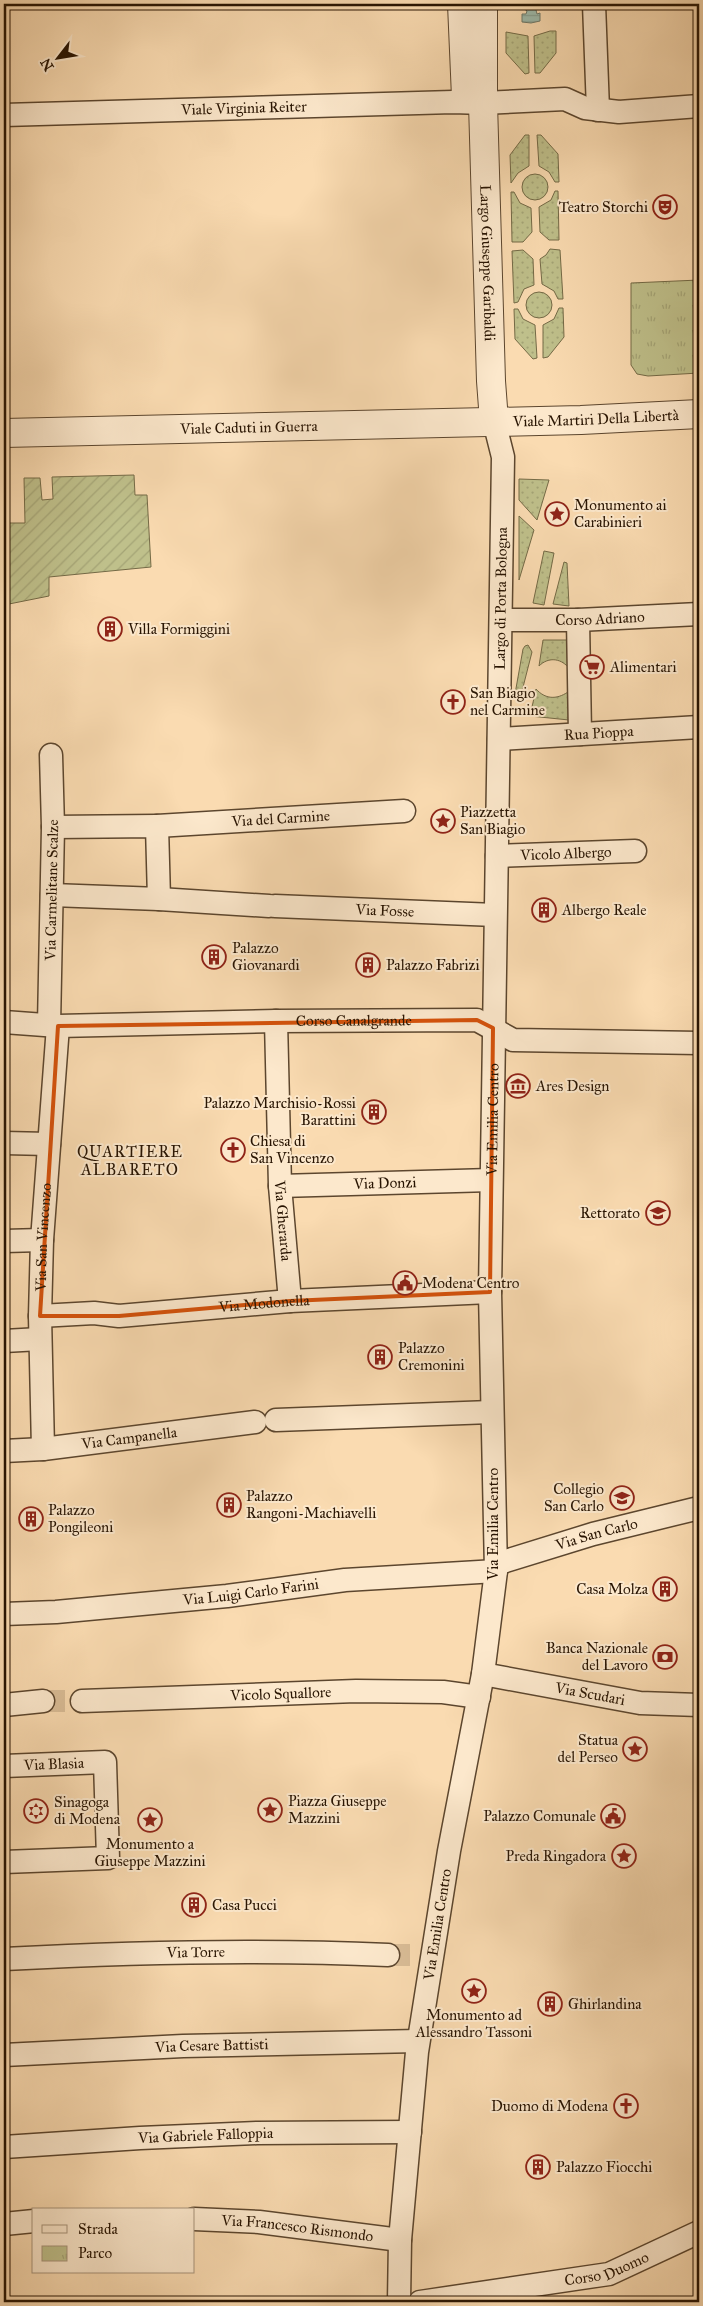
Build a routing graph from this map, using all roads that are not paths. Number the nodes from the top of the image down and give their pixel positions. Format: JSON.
{"nodes":[{"id":1,"x":462,"y":4,"type":"edge"},
{"id":2,"x":483,"y":4,"type":"edge"},
{"id":3,"x":594,"y":4,"type":"edge"},
{"id":4,"x":475,"y":103,"type":"junction"},
{"id":5,"x":699,"y":106,"type":"edge"},
{"id":6,"x":592,"y":109,"type":"junction"},
{"id":7,"x":4,"y":115,"type":"edge"},
{"id":8,"x":699,"y":414,"type":"edge"},
{"id":9,"x":494,"y":421,"type":"junction"},
{"id":10,"x":4,"y":433,"type":"edge"},
{"id":11,"x":699,"y":614,"type":"edge"},
{"id":12,"x":500,"y":620,"type":"junction"},
{"id":13,"x":578,"y":620,"type":"junction"},
{"id":14,"x":699,"y":727,"type":"edge"},
{"id":15,"x":580,"y":734,"type":"junction"},
{"id":16,"x":499,"y":739,"type":"junction"},
{"id":17,"x":51,"y":755,"type":"dead end"},
{"id":18,"x":404,"y":811,"type":"dead end"},
{"id":19,"x":157,"y":826,"type":"junction"},
{"id":20,"x":53,"y":827,"type":"junction"},
{"id":21,"x":635,"y":852,"type":"dead end"},
{"id":22,"x":497,"y":856,"type":"junction"},
{"id":23,"x":52,"y":895,"type":"junction"},
{"id":24,"x":158,"y":899,"type":"junction"},
{"id":25,"x":495,"y":915,"type":"junction"},
{"id":26,"x":276,"y":1021,"type":"junction"},
{"id":27,"x":4,"y":1022,"type":"edge"},
{"id":28,"x":53,"y":1025,"type":"junction"},
{"id":29,"x":493,"y":1028,"type":"junction"},
{"id":30,"x":699,"y":1043,"type":"edge"},
{"id":31,"x":4,"y":1143,"type":"edge"},
{"id":32,"x":49,"y":1144,"type":"junction"},
{"id":33,"x":491,"y":1180,"type":"junction"},
{"id":34,"x":280,"y":1186,"type":"junction"},
{"id":35,"x":42,"y":1240,"type":"junction"},
{"id":36,"x":4,"y":1241,"type":"edge"},
{"id":37,"x":490,"y":1292,"type":"junction"},
{"id":38,"x":290,"y":1301,"type":"junction"},
{"id":39,"x":40,"y":1316,"type":"junction"},
{"id":40,"x":40,"y":1339,"type":"junction"},
{"id":41,"x":4,"y":1340,"type":"edge"},
{"id":42,"x":491,"y":1412,"type":"junction"},
{"id":43,"x":43,"y":1449,"type":"junction"},
{"id":44,"x":4,"y":1451,"type":"edge"},
{"id":45,"x":699,"y":1508,"type":"edge"},
{"id":46,"x":496,"y":1567,"type":"junction"},
{"id":47,"x":4,"y":1614,"type":"edge"},
{"id":48,"x":482,"y":1674,"type":"junction"},
{"id":49,"x":479,"y":1696,"type":"junction"},
{"id":50,"x":82,"y":1700,"type":"tunnel mouth"},
{"id":51,"x":42,"y":1701,"type":"tunnel mouth"},
{"id":52,"x":4,"y":1705,"type":"edge"},
{"id":53,"x":699,"y":1705,"type":"edge"},
{"id":54,"x":4,"y":1766,"type":"edge"},
{"id":55,"x":4,"y":1862,"type":"edge"},
{"id":56,"x":388,"y":1955,"type":"tunnel mouth"},
{"id":57,"x":4,"y":1959,"type":"edge"},
{"id":58,"x":418,"y":2042,"type":"junction"},
{"id":59,"x":4,"y":2055,"type":"edge"},
{"id":60,"x":410,"y":2132,"type":"junction"},
{"id":61,"x":4,"y":2147,"type":"edge"},
{"id":62,"x":195,"y":2219,"type":"edge"},
{"id":63,"x":32,"y":2221,"type":"edge"},
{"id":64,"x":4,"y":2224,"type":"edge"},
{"id":65,"x":699,"y":2232,"type":"edge"},
{"id":66,"x":400,"y":2240,"type":"junction"},
{"id":67,"x":399,"y":2302,"type":"edge"},
{"id":68,"x":420,"y":2302,"type":"edge"}],
"edges":[{"from":1,"to":4,"type":"street"},
{"from":2,"to":4,"type":"street","name":"Largo Giuseppe Garibaldi"},
{"from":3,"to":6,"type":"street"},
{"from":4,"to":6,"type":"street"},
{"from":4,"to":7,"type":"street","name":"Viale Virginia Reiter"},
{"from":4,"to":9,"type":"street","name":"Largo Giuseppe Garibaldi"},
{"from":5,"to":6,"type":"street"},
{"from":8,"to":9,"type":"street","name":"Viale Martiri Della Libertà"},
{"from":9,"to":10,"type":"street","name":"Viale Caduti in Guerra"},
{"from":9,"to":12,"type":"street","name":"Largo di Porta Bologna"},
{"from":11,"to":13,"type":"street","name":"Corso Adriano"},
{"from":12,"to":13,"type":"street","name":"Corso Adriano"},
{"from":12,"to":16,"type":"street","name":"Largo di Porta Bologna"},
{"from":13,"to":15,"type":"street"},
{"from":14,"to":15,"type":"street","name":"Rua Pioppa"},
{"from":15,"to":16,"type":"street","name":"Rua Pioppa"},
{"from":16,"to":22,"type":"street","name":"Via Emilia Centro"},
{"from":17,"to":20,"type":"street","name":"Via Carmelitane Scalze"},
{"from":18,"to":19,"type":"street","name":"Via del Carmine"},
{"from":19,"to":20,"type":"street","name":"Via del Carmine"},
{"from":19,"to":24,"type":"street"},
{"from":20,"to":23,"type":"street","name":"Via Carmelitane Scalze"},
{"from":21,"to":22,"type":"street","name":"Vicolo Albergo"},
{"from":22,"to":25,"type":"street","name":"Via Emilia Centro"},
{"from":23,"to":24,"type":"street","name":"Via Fosse"},
{"from":23,"to":28,"type":"street","name":"Via Carmelitane Scalze"},
{"from":24,"to":25,"type":"street","name":"Via Fosse"},
{"from":25,"to":29,"type":"street","name":"Via Emilia Centro"},
{"from":26,"to":28,"type":"street","name":"Corso Canalgrande"},
{"from":26,"to":29,"type":"street","name":"Corso Canalgrande"},
{"from":26,"to":34,"type":"street","name":"Via Gherarda"},
{"from":27,"to":28,"type":"street","name":"Corso Canalgrande"},
{"from":28,"to":32,"type":"street","name":"Via San Vincenzo"},
{"from":29,"to":30,"type":"street","name":"Corso Canalgrande"},
{"from":29,"to":33,"type":"street","name":"Via Emilia Centro"},
{"from":31,"to":32,"type":"street"},
{"from":32,"to":35,"type":"street","name":"Via San Vincenzo"},
{"from":33,"to":34,"type":"street","name":"Via Donzi"},
{"from":33,"to":37,"type":"street","name":"Via Emilia Centro"},
{"from":34,"to":38,"type":"street","name":"Via Gherarda"},
{"from":35,"to":36,"type":"street"},
{"from":35,"to":39,"type":"street","name":"Via San Vincenzo"},
{"from":37,"to":38,"type":"street","name":"Via Modonella"},
{"from":37,"to":42,"type":"street","name":"Via Emilia Centro"},
{"from":38,"to":39,"type":"street","name":"Via Modonella"},
{"from":39,"to":40,"type":"street","name":"Via San Vincenzo"},
{"from":40,"to":41,"type":"street"},
{"from":40,"to":43,"type":"street","name":"Via San Vincenzo"},
{"from":42,"to":43,"type":"street","name":"Via Campanella"},
{"from":42,"to":46,"type":"street","name":"Via Emilia Centro"},
{"from":43,"to":44,"type":"street","name":"Via Campanella"},
{"from":45,"to":46,"type":"street","name":"Via San Carlo"},
{"from":46,"to":47,"type":"street","name":"Via Luigi Carlo Farini"},
{"from":46,"to":48,"type":"street","name":"Via Emilia Centro"},
{"from":48,"to":49,"type":"street","name":"Via Emilia Centro"},
{"from":48,"to":53,"type":"street","name":"Via Scudari"},
{"from":49,"to":50,"type":"street","name":"Vicolo Squallore"},
{"from":49,"to":58,"type":"street","name":"Via Emilia Centro"},
{"from":51,"to":52,"type":"street"},
{"from":54,"to":55,"type":"street","name":"Via Blasia"},
{"from":56,"to":57,"type":"street","name":"Via Torre"},
{"from":58,"to":59,"type":"street","name":"Via Cesare Battisti"},
{"from":58,"to":60,"type":"street","name":"Via Emilia Centro"},
{"from":60,"to":61,"type":"street","name":"Via Gabriele Falloppia"},
{"from":60,"to":66,"type":"street","name":"Via Emilia Centro"},
{"from":62,"to":66,"type":"street","name":"Via Francesco Rismondo"},
{"from":63,"to":64,"type":"street"},
{"from":65,"to":68,"type":"street","name":"Corso Duomo"},
{"from":66,"to":67,"type":"street","name":"Via Emilia Centro"}]}
